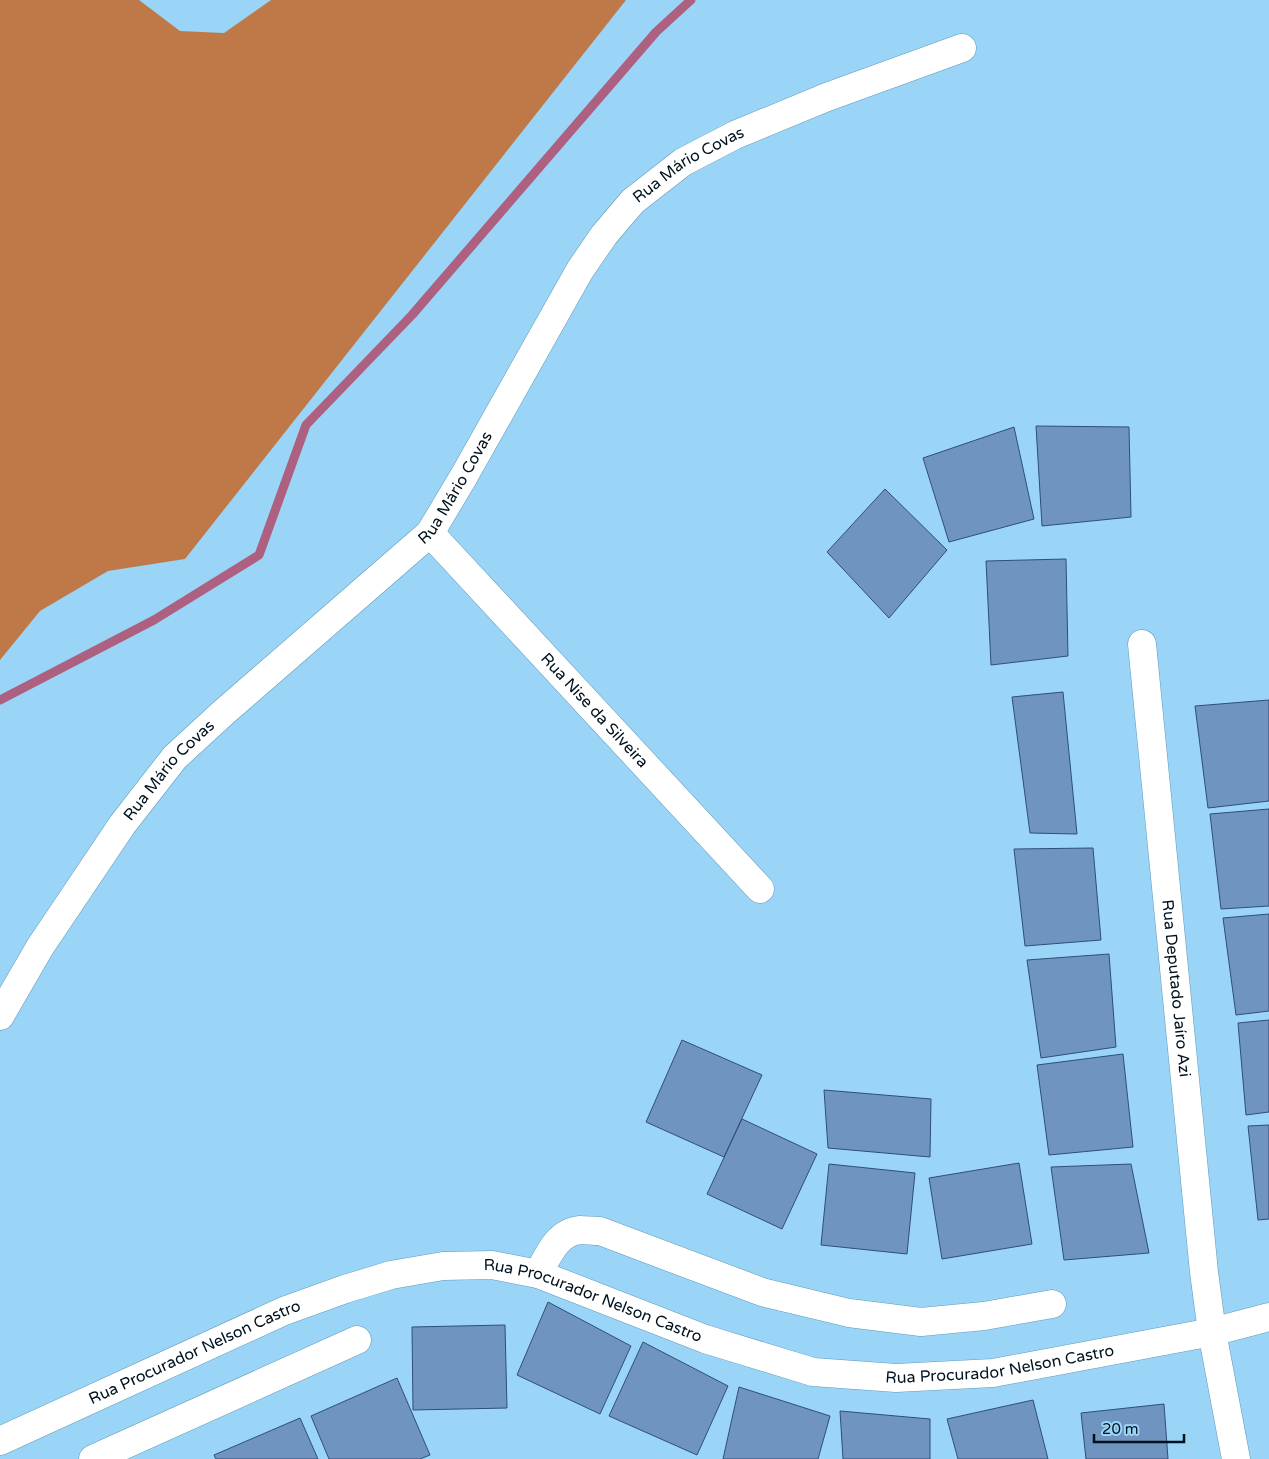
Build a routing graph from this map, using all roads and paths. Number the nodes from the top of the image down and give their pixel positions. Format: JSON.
{"nodes":[{"id":1,"x":962,"y":48,"type":"dead end"},
{"id":2,"x":430,"y":534,"type":"junction"},
{"id":3,"x":1142,"y":644,"type":"dead end"},
{"id":4,"x":760,"y":889,"type":"dead end"},
{"id":5,"x":0,"y":1016,"type":"edge"},
{"id":6,"x":538,"y":1274,"type":"junction"},
{"id":7,"x":1052,"y":1304,"type":"dead end"},
{"id":8,"x":1269,"y":1317,"type":"edge"},
{"id":9,"x":1212,"y":1332,"type":"junction"},
{"id":10,"x":357,"y":1340,"type":"dead end"},
{"id":11,"x":0,"y":1441,"type":"edge"},
{"id":12,"x":93,"y":1459,"type":"edge"},
{"id":13,"x":1236,"y":1459,"type":"edge"}],
"edges":[{"from":1,"to":2,"type":"street","name":"Rua Mário Covas"},
{"from":2,"to":4,"type":"street","name":"Rua Nise da Silveira"},
{"from":2,"to":5,"type":"street","name":"Rua Mário Covas"},
{"from":3,"to":9,"type":"street","name":"Rua Deputado Jaíro Azi"},
{"from":6,"to":7,"type":"street"},
{"from":6,"to":9,"type":"street","name":"Rua Procurador Nelson Castro"},
{"from":6,"to":11,"type":"street","name":"Rua Procurador Nelson Castro"},
{"from":8,"to":9,"type":"street","name":"Rua Procurador Nelson Castro"},
{"from":9,"to":13,"type":"street","name":"Rua Deputado Jaíro Azi"},
{"from":10,"to":12,"type":"street"}]}
